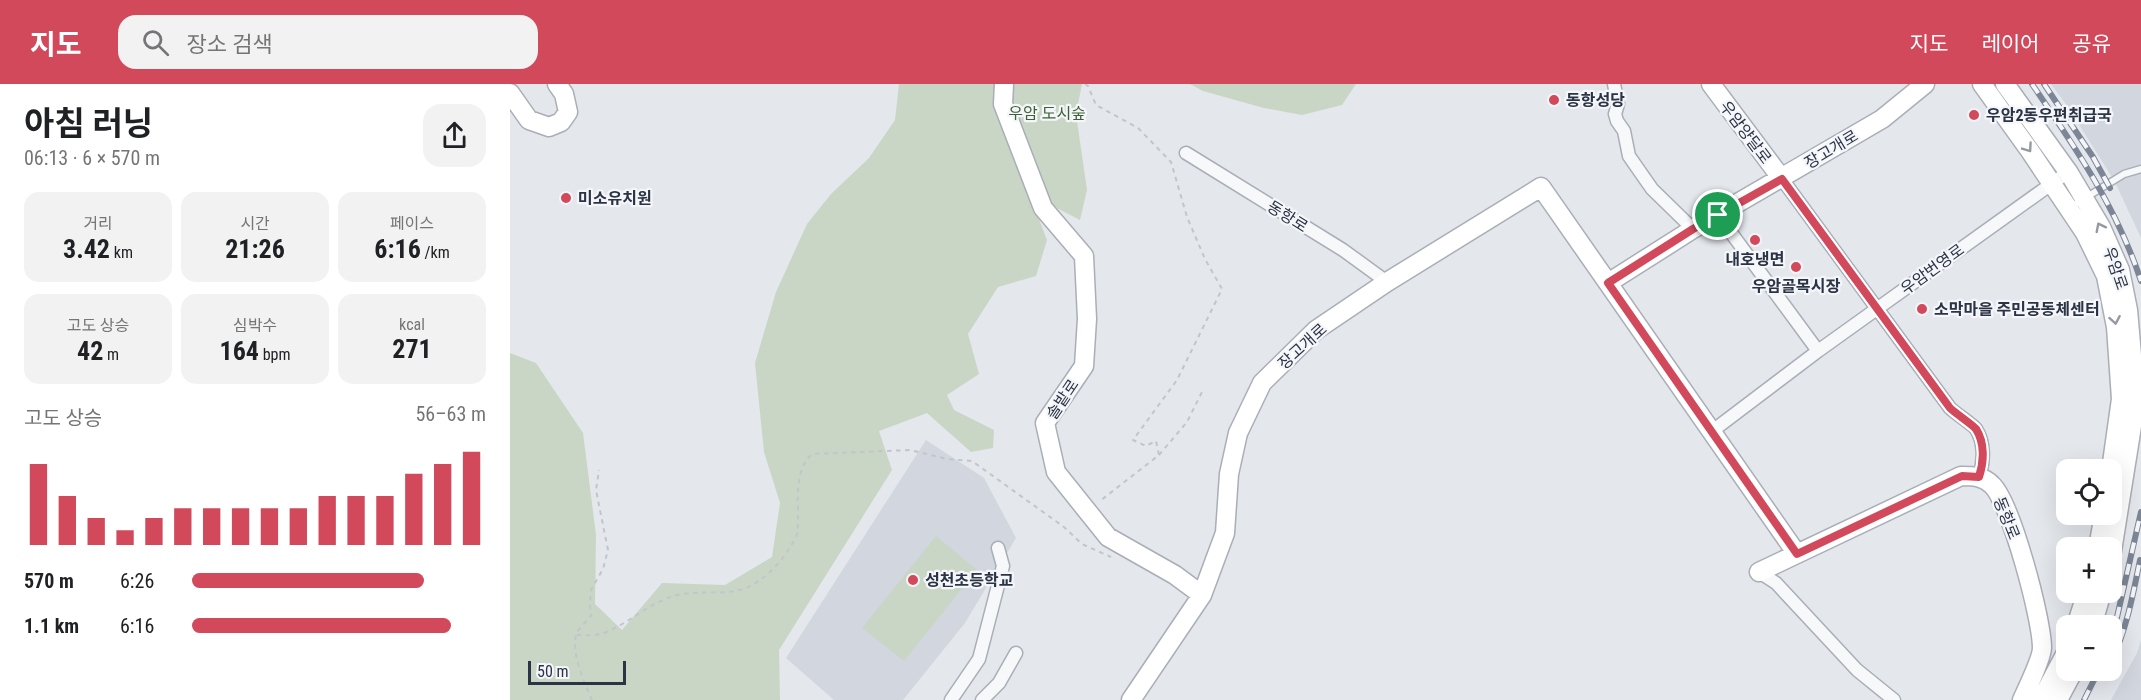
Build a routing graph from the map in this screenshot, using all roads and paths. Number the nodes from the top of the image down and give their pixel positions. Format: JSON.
{"nodes":[{"id":1,"x":556,"y":84,"type":"edge"},
{"id":2,"x":1004,"y":84,"type":"edge"},
{"id":3,"x":1085,"y":84,"type":"edge"},
{"id":4,"x":1614,"y":84,"type":"edge"},
{"id":5,"x":1711,"y":84,"type":"edge"},
{"id":6,"x":1925,"y":84,"type":"edge"},
{"id":7,"x":1982,"y":84,"type":"edge"},
{"id":8,"x":2005,"y":84,"type":"edge"},
{"id":9,"x":510,"y":93,"type":"edge"},
{"id":10,"x":1186,"y":153,"type":"dead end"},
{"id":11,"x":2141,"y":169,"type":"edge"},
{"id":12,"x":2068,"y":172,"type":"junction"},
{"id":13,"x":1782,"y":179,"type":"junction"},
{"id":14,"x":2052,"y":183,"type":"junction"},
{"id":15,"x":2076,"y":203,"type":"junction"},
{"id":16,"x":1718,"y":215,"type":"junction"},
{"id":17,"x":1693,"y":229,"type":"junction"},
{"id":18,"x":1387,"y":282,"type":"junction"},
{"id":19,"x":1608,"y":283,"type":"junction"},
{"id":20,"x":1877,"y":309,"type":"junction"},
{"id":21,"x":1818,"y":351,"type":"junction"},
{"id":22,"x":1203,"y":390,"type":"dead end"},
{"id":23,"x":1711,"y":432,"type":"junction"},
{"id":24,"x":1159,"y":455,"type":"junction"},
{"id":25,"x":2113,"y":459,"type":"edge"},
{"id":26,"x":599,"y":470,"type":"dead end"},
{"id":27,"x":1979,"y":477,"type":"junction"},
{"id":28,"x":1087,"y":510,"type":"junction"},
{"id":29,"x":2114,"y":537,"type":"edge"},
{"id":30,"x":998,"y":548,"type":"dead end"},
{"id":31,"x":1131,"y":550,"type":"junction"},
{"id":32,"x":1797,"y":554,"type":"junction"},
{"id":33,"x":1759,"y":572,"type":"joint"},
{"id":34,"x":1202,"y":595,"type":"junction"},
{"id":35,"x":577,"y":635,"type":"junction"},
{"id":36,"x":1016,"y":653,"type":"dead end"},
{"id":37,"x":2056,"y":672,"type":"edge"},
{"id":38,"x":2068,"y":681,"type":"edge"},
{"id":39,"x":592,"y":700,"type":"edge"},
{"id":40,"x":951,"y":700,"type":"edge"},
{"id":41,"x":982,"y":700,"type":"edge"},
{"id":42,"x":1131,"y":700,"type":"edge"},
{"id":43,"x":1894,"y":700,"type":"edge"},
{"id":44,"x":2022,"y":700,"type":"edge"},
{"id":45,"x":2041,"y":700,"type":"edge"},
{"id":46,"x":2058,"y":700,"type":"edge"}],
"edges":[{"from":1,"to":9,"type":"street"},
{"from":2,"to":28,"type":"street","name":"솔밭로"},
{"from":3,"to":24,"type":"path"},
{"from":4,"to":17,"type":"street"},
{"from":5,"to":13,"type":"street","name":"우암양달로"},
{"from":6,"to":13,"type":"street","name":"장고개로"},
{"from":7,"to":14,"type":"street","name":"우암로","one_way":true},
{"from":8,"to":12,"type":"street","name":"우암로"},
{"from":10,"to":18,"type":"street","name":"동항로"},
{"from":11,"to":15,"type":"lane"},
{"from":12,"to":14,"type":"street","name":"우암번영로"},
{"from":12,"to":15,"type":"street","name":"우암로"},
{"from":13,"to":16,"type":"street","name":"장고개로"},
{"from":13,"to":20,"type":"street"},
{"from":14,"to":15,"type":"street","name":"우암로"},
{"from":14,"to":20,"type":"street","name":"우암번영로"},
{"from":15,"to":25,"type":"street","name":"우암로","one_way":true},
{"from":29,"to":15,"type":"street","name":"우암로","one_way":true},
{"from":16,"to":17,"type":"street","name":"장고개로"},
{"from":16,"to":21,"type":"street"},
{"from":17,"to":19,"type":"street","name":"장고개로"},
{"from":18,"to":19,"type":"street","name":"장고개로"},
{"from":18,"to":34,"type":"street","name":"장고개로"},
{"from":19,"to":23,"type":"street","name":"장고개로"},
{"from":20,"to":21,"type":"street","name":"우암번영로"},
{"from":20,"to":27,"type":"street"},
{"from":21,"to":23,"type":"street","name":"우암번영로"},
{"from":22,"to":24,"type":"path"},
{"from":23,"to":32,"type":"street","name":"장고개로"},
{"from":24,"to":28,"type":"path"},
{"from":26,"to":35,"type":"path"},
{"from":27,"to":32,"type":"street"},
{"from":27,"to":44,"type":"street","name":"동항로"},
{"from":28,"to":31,"type":"street","name":"솔밭로"},
{"from":30,"to":40,"type":"street"},
{"from":31,"to":34,"type":"street","name":"솔밭로"},
{"from":31,"to":35,"type":"path"},
{"from":32,"to":33,"type":"street"},
{"from":33,"to":43,"type":"street"},
{"from":34,"to":42,"type":"street","name":"장고개로"},
{"from":35,"to":39,"type":"path"},
{"from":36,"to":41,"type":"street"},
{"from":37,"to":45,"type":"street"},
{"from":38,"to":46,"type":"street"}]}
